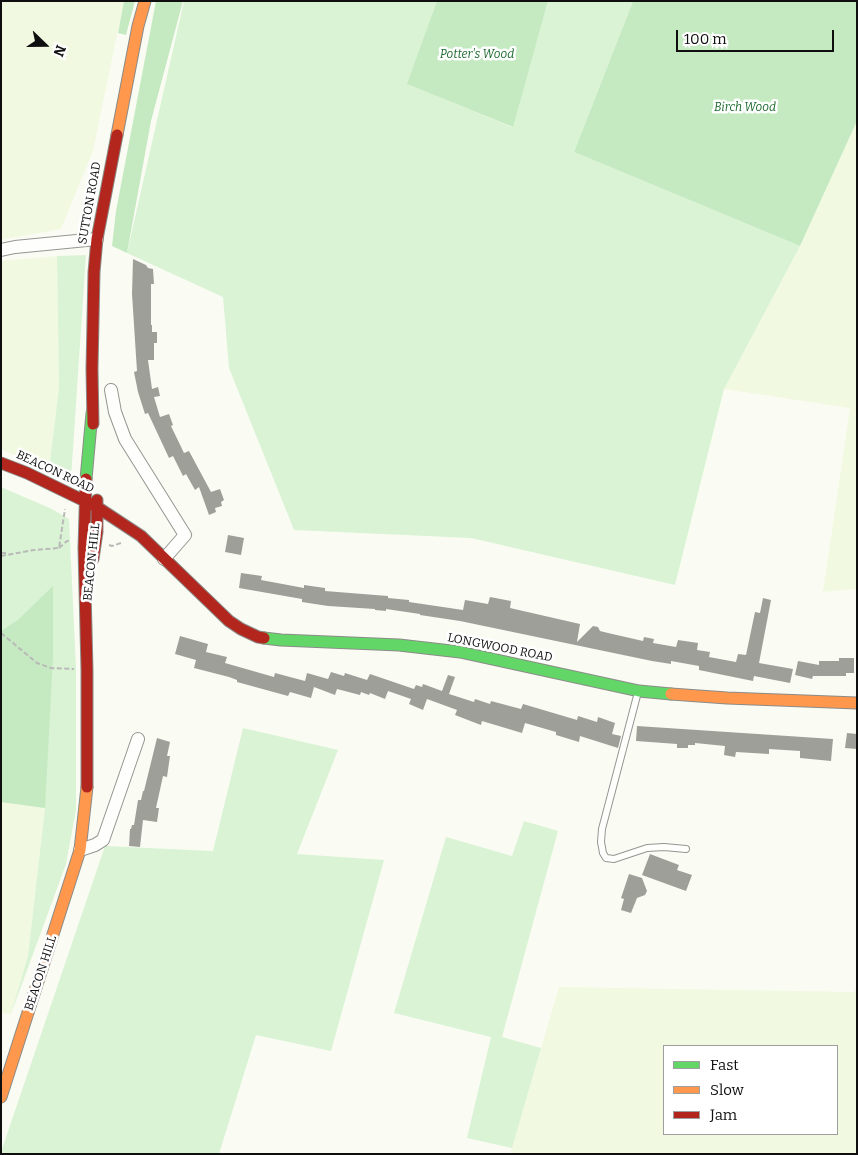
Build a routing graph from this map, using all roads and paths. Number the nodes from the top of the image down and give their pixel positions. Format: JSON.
{"nodes":[{"id":1,"x":145,"y":1,"type":"edge"},
{"id":2,"x":97,"y":239,"type":"junction"},
{"id":3,"x":1,"y":250,"type":"edge"},
{"id":4,"x":111,"y":390,"type":"dead end"},
{"id":5,"x":92,"y":413,"type":"junction"},
{"id":6,"x":1,"y":464,"type":"edge"},
{"id":7,"x":98,"y":474,"type":"dead end"},
{"id":8,"x":98,"y":488,"type":"dead end"},
{"id":9,"x":86,"y":501,"type":"junction"},
{"id":10,"x":97,"y":507,"type":"junction"},
{"id":11,"x":65,"y":509,"type":"dead end"},
{"id":12,"x":85,"y":514,"type":"junction"},
{"id":13,"x":97,"y":521,"type":"junction"},
{"id":14,"x":75,"y":541,"type":"dead end"},
{"id":15,"x":121,"y":543,"type":"dead end"},
{"id":16,"x":105,"y":544,"type":"dead end"},
{"id":17,"x":59,"y":548,"type":"junction"},
{"id":18,"x":1,"y":554,"type":"edge"},
{"id":19,"x":164,"y":559,"type":"junction"},
{"id":20,"x":86,"y":616,"type":"junction"},
{"id":21,"x":1,"y":633,"type":"edge"},
{"id":22,"x":87,"y":670,"type":"junction"},
{"id":23,"x":638,"y":691,"type":"junction"},
{"id":24,"x":857,"y":704,"type":"edge"},
{"id":25,"x":138,"y":739,"type":"dead end"},
{"id":26,"x":686,"y":849,"type":"dead end"},
{"id":27,"x":80,"y":850,"type":"junction"},
{"id":28,"x":1,"y":1096,"type":"edge"}],
"edges":[{"from":1,"to":2,"type":"main road","name":"SUTTON ROAD"},
{"from":2,"to":3,"type":"street"},
{"from":2,"to":5,"type":"main road","name":"SUTTON ROAD"},
{"from":4,"to":19,"type":"street"},
{"from":5,"to":7,"type":"main road","name":"SUTTON ROAD"},
{"from":5,"to":9,"type":"main road","name":"SUTTON ROAD"},
{"from":6,"to":9,"type":"main road","name":"BEACON ROAD"},
{"from":6,"to":12,"type":"main road","name":"BEACON ROAD"},
{"from":8,"to":10,"type":"main road"},
{"from":9,"to":10,"type":"main road","name":"BEACON ROAD"},
{"from":9,"to":12,"type":"main road","name":"SUTTON ROAD"},
{"from":10,"to":13,"type":"main road","name":"BEACON HILL"},
{"from":10,"to":19,"type":"main road","name":"LONGWOOD ROAD"},
{"from":11,"to":17,"type":"path"},
{"from":12,"to":13,"type":"main road","name":"LONGWOOD ROAD"},
{"from":12,"to":20,"type":"main road","name":"BEACON HILL"},
{"from":13,"to":19,"type":"main road","name":"LONGWOOD ROAD"},
{"from":13,"to":20,"type":"main road","name":"BEACON HILL"},
{"from":14,"to":17,"type":"path"},
{"from":15,"to":16,"type":"path"},
{"from":17,"to":18,"type":"path"},
{"from":19,"to":23,"type":"main road","name":"LONGWOOD ROAD"},
{"from":20,"to":22,"type":"main road","name":"BEACON HILL"},
{"from":21,"to":22,"type":"path"},
{"from":22,"to":27,"type":"main road","name":"BEACON HILL"},
{"from":23,"to":24,"type":"main road","name":"LONGWOOD ROAD"},
{"from":23,"to":26,"type":"lane"},
{"from":25,"to":27,"type":"street"},
{"from":27,"to":28,"type":"main road","name":"BEACON HILL"}]}
